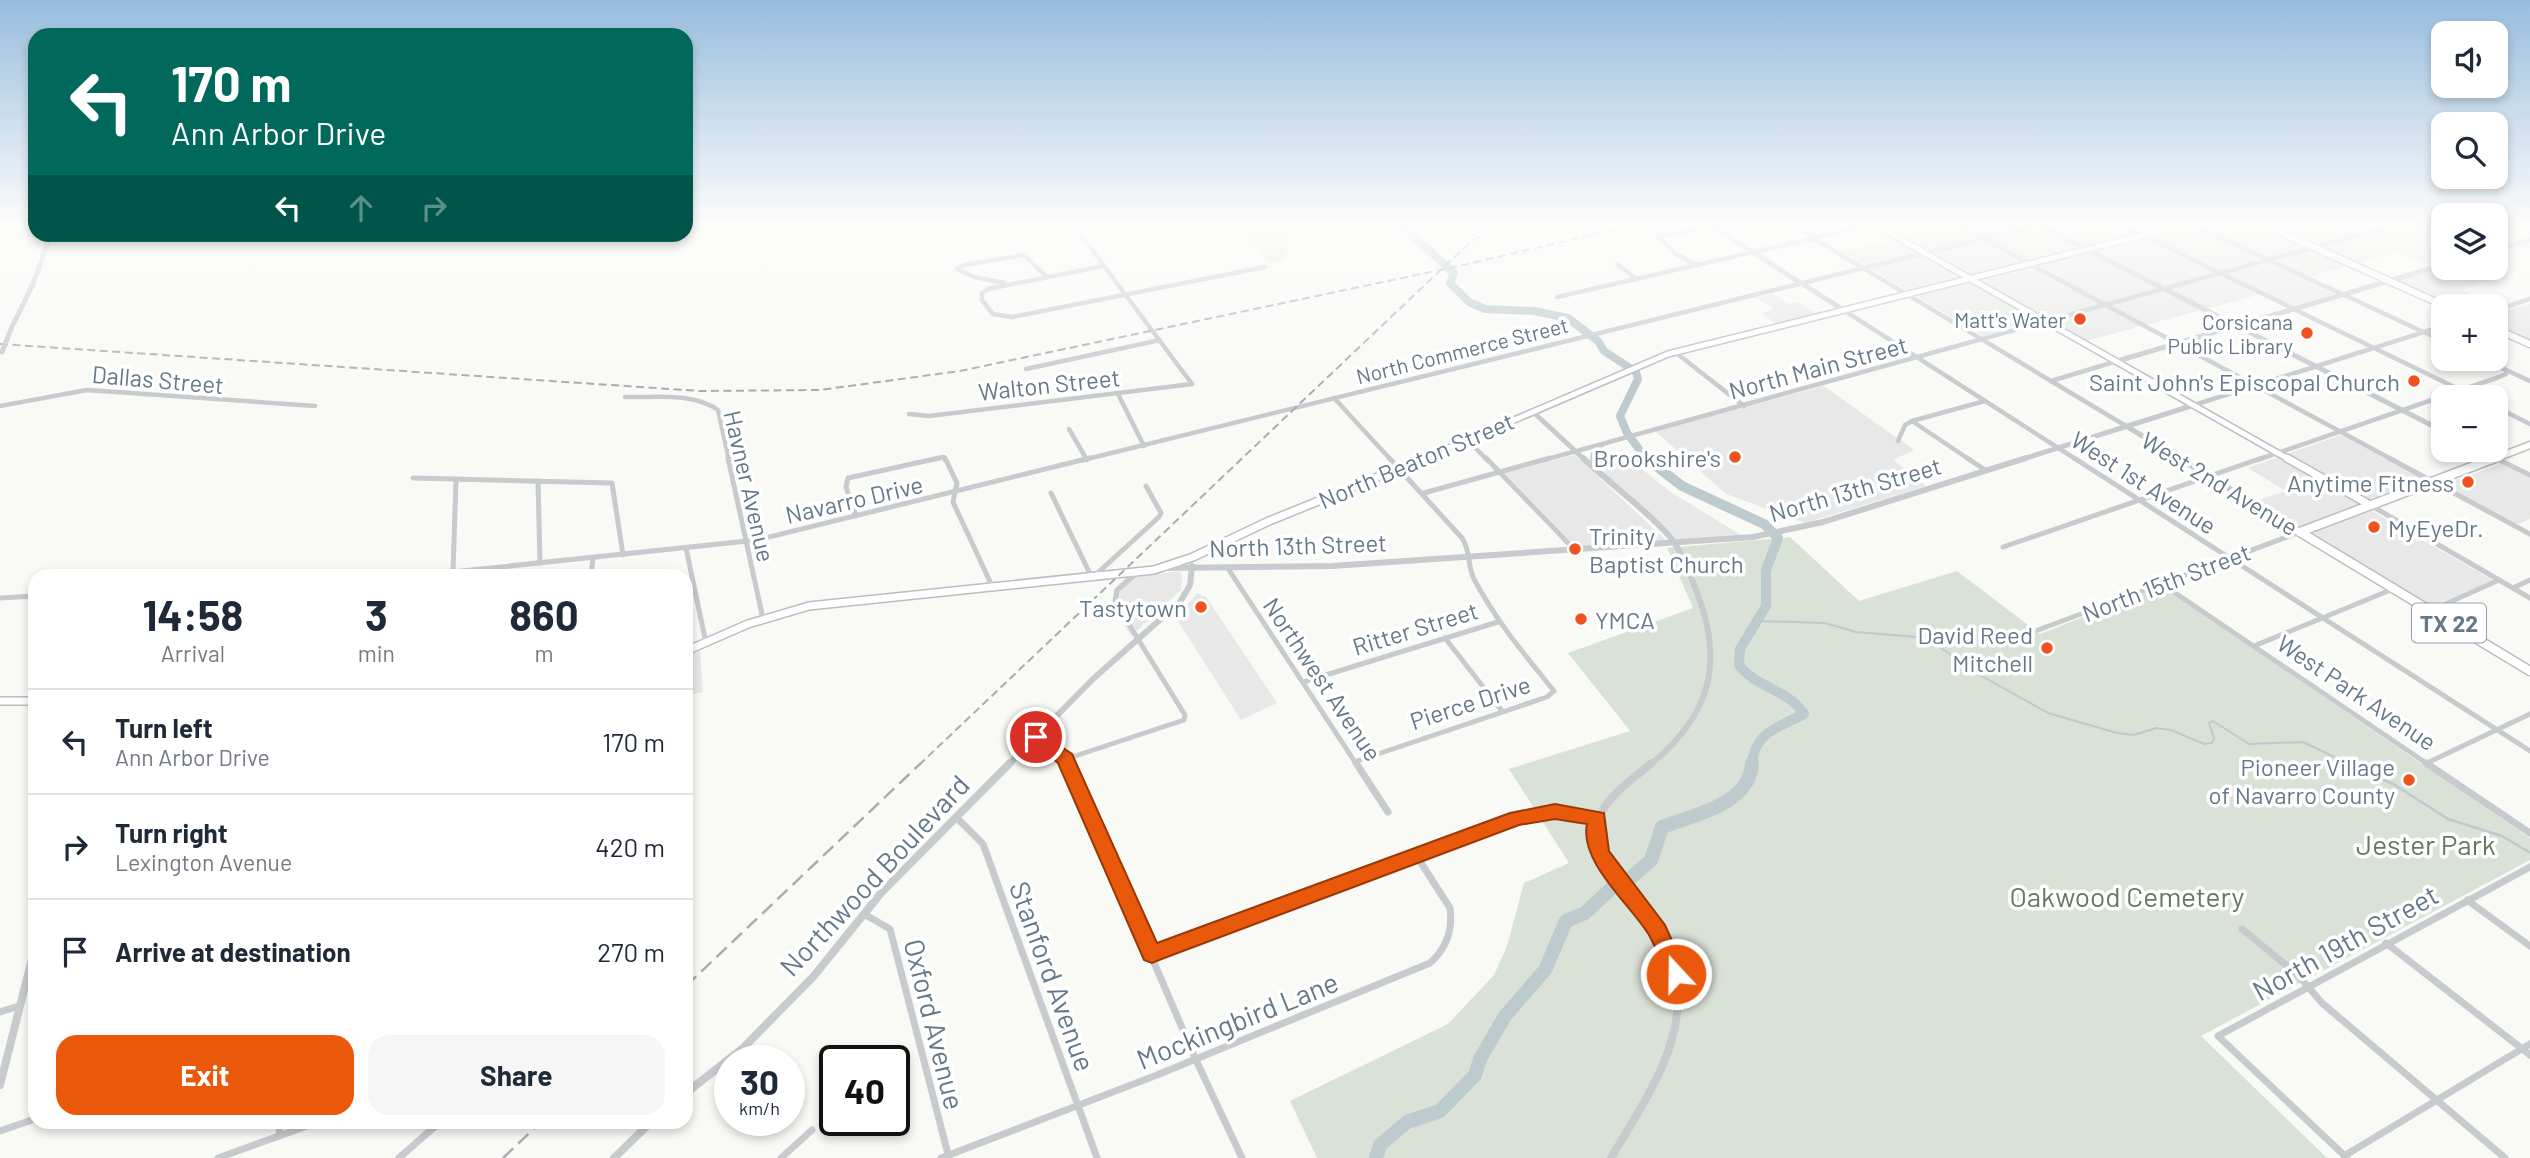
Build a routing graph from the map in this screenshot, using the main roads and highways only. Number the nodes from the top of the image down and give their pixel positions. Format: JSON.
{"nodes":[{"id":1,"x":1966,"y":277,"type":"edge"},
{"id":2,"x":1983,"y":277,"type":"edge"},
{"id":3,"x":2380,"y":277,"type":"edge"},
{"id":4,"x":1971,"y":280,"type":"junction"},
{"id":5,"x":2431,"y":300,"type":"edge"},
{"id":6,"x":2508,"y":334,"type":"edge"},
{"id":7,"x":2530,"y":344,"type":"edge"},
{"id":8,"x":2530,"y":445,"type":"edge"},
{"id":9,"x":2370,"y":505,"type":"junction"},
{"id":10,"x":2300,"y":532,"type":"joint"},
{"id":11,"x":693,"y":648,"type":"edge"},
{"id":12,"x":2530,"y":671,"type":"edge"},
{"id":13,"x":0,"y":701,"type":"edge"},
{"id":14,"x":28,"y":701,"type":"edge"}],
"edges":[{"from":1,"to":4,"type":"main road"},
{"from":2,"to":4,"type":"main road","name":"North Beaton Street"},
{"from":3,"to":5,"type":"main road"},
{"from":4,"to":9,"type":"main road"},
{"from":4,"to":11,"type":"main road","name":"North Beaton Street"},
{"from":6,"to":7,"type":"main road"},
{"from":8,"to":9,"type":"main road","name":"North 15th Street"},
{"from":9,"to":10,"type":"main road","name":"North 15th Street"},
{"from":10,"to":12,"type":"main road","name":"West 2nd Avenue","number":"TX 22"},
{"from":13,"to":14,"type":"main road"}]}
